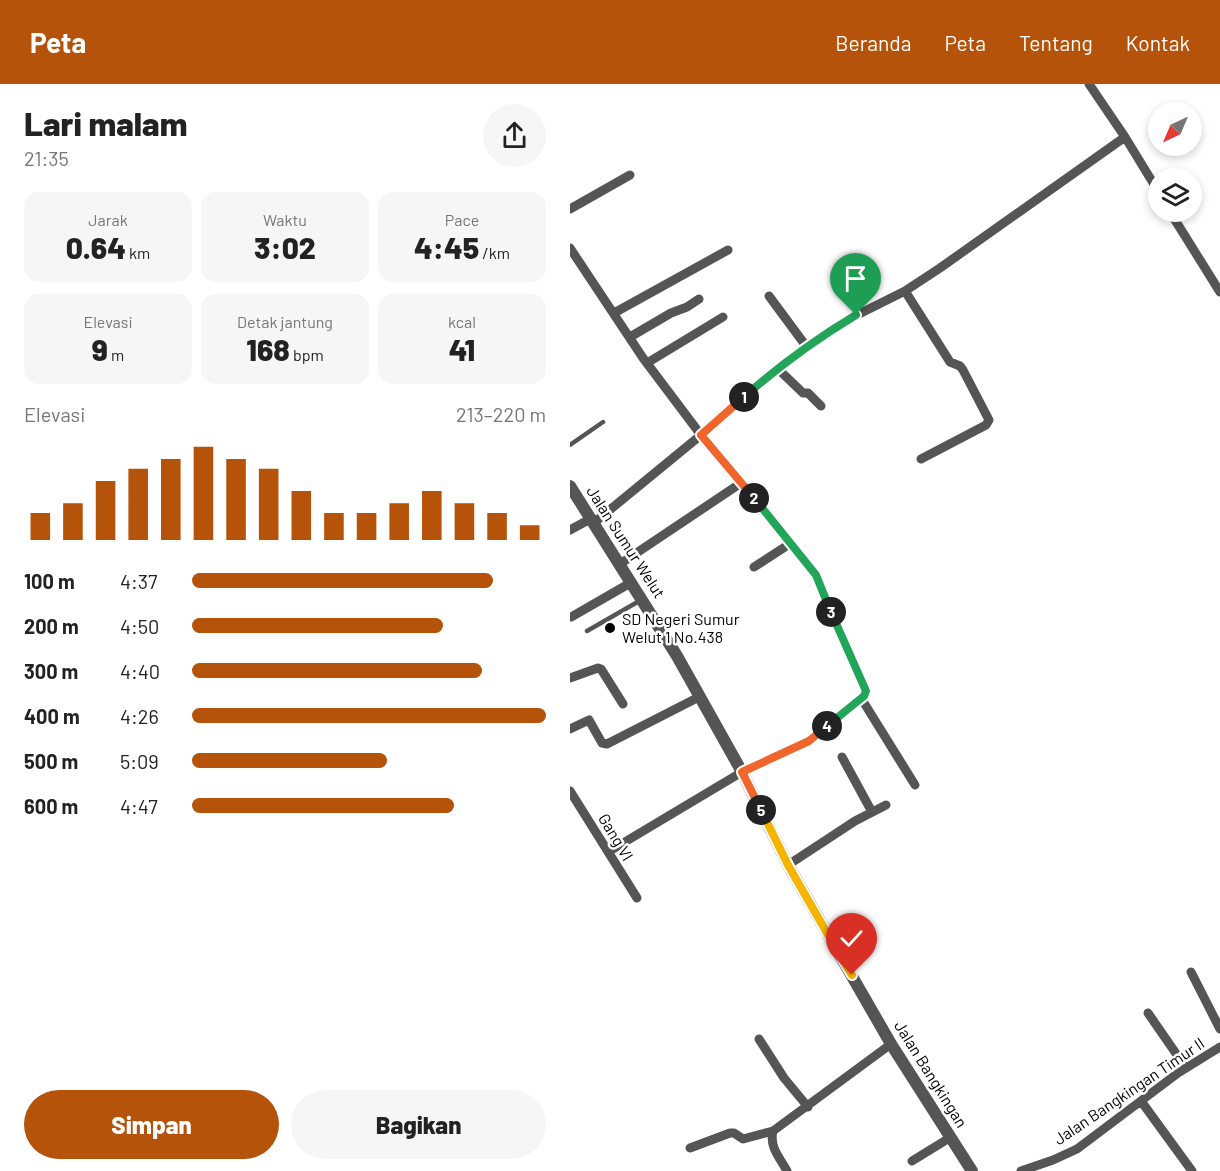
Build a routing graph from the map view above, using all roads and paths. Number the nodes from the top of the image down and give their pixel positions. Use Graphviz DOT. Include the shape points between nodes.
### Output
graph roads {
  1 [pos="1089,84"];
  2 [pos="1125,136"];
  3 [pos="1148,174"];
  4 [pos="630,175"];
  5 [pos="570,209"];
  6 [pos="1176,222"];
  7 [pos="570,248"];
  8 [pos="728,250"];
  9 [pos="574,261"];
  10 [pos="906,291"];
  11 [pos="1220,292"];
  12 [pos="769,296"];
  13 [pos="699,299"];
  14 [pos="614,313"];
  15 [pos="723,317"];
  16 [pos="630,337"];
  17 [pos="806,346"];
  18 [pos="647,363"];
  19 [pos="777,368"];
  20 [pos="821,406"];
  21 [pos="603,422"];
  22 [pos="701,435"];
  23 [pos="570,445"];
  24 [pos="921,459"];
  25 [pos="741,483"];
  26 [pos="571,491"];
  27 [pos="593,520"];
  28 [pos="570,530"];
  29 [pos="791,543"];
  30 [pos="620,564"];
  31 [pos="754,567"];
  32 [pos="632,582"];
  33 [pos="643,598"];
  34 [pos="571,617"];
  35 [pos="587,631"];
  36 [pos="570,678"];
  37 [pos="699,697"];
  38 [pos="861,698"];
  39 [pos="623,704"];
  40 [pos="570,729"];
  41 [pos="842,757"];
  42 [pos="742,772"];
  43 [pos="915,786"];
  44 [pos="570,791"];
  45 [pos="886,805"];
  46 [pos="872,812"];
  47 [pos="608,852"];
  48 [pos="788,865"];
  49 [pos="636,898"];
  50 [pos="1191,972"];
  51 [pos="1148,1013"];
  52 [pos="1220,1029"];
  53 [pos="759,1039"];
  54 [pos="891,1044"];
  55 [pos="1220,1047"];
  56 [pos="1186,1068"];
  57 [pos="1141,1101"];
  58 [pos="808,1107"];
  59 [pos="773,1131"];
  60 [pos="951,1137"];
  61 [pos="690,1148"];
  62 [pos="912,1161"];
  63 [pos="787,1171"];
  64 [pos="972,1171"];
  65 [pos="1021,1171"];
  66 [pos="1192,1171"];
  1 -- 2 [label="street"];
  2 -- 3 [label="street"];
  2 -- 10 [label="street"];
  4 -- 5 [label="street"];
  6 -- 11 [label="street"];
  7 -- 9 [label="street"];
  8 -- 14 [label="street"];
  9 -- 14 [label="street"];
  10 -- 17 [label="street" via="856,315"];
  10 -- 24 [label="street" via="950,362 963,370 989,420"];
  12 -- 17 [label="street"];
  13 -- 16 [label="street"];
  14 -- 16 [label="street"];
  15 -- 18 [label="street"];
  16 -- 18 [label="street"];
  17 -- 19 [label="street"];
  18 -- 22 [label="street"];
  19 -- 20 [label="street"];
  19 -- 22 [label="street"];
  21 -- 23 [label="lane"];
  22 -- 25 [label="street"];
  22 -- 27 [label="street"];
  25 -- 29 [label="street"];
  25 -- 30 [label="street"];
  26 -- 27 [label="street, Jalan Sumur Welut"];
  27 -- 28 [label="street"];
  27 -- 30 [label="street, Jalan Sumur Welut"];
  29 -- 31 [label="street"];
  29 -- 38 [label="street" via="816,575 866,691"];
  30 -- 32 [label="street, Jalan Sumur Welut"];
  32 -- 33 [label="street, Jalan Sumur Welut"];
  32 -- 34 [label="street"];
  33 -- 35 [label="lane"];
  33 -- 37 [label="street, Jalan Sumur Welut"];
  36 -- 39 [label="street" via="601,669"];
  37 -- 40 [label="street" via="607,744 602,743 589,720"];
  37 -- 42 [label="street, Jalan Sumur Welut"];
  38 -- 42 [label="street" via="809,741"];
  38 -- 43 [label="street"];
  41 -- 46 [label="street"];
  42 -- 47 [label="street"];
  42 -- 48 [label="street, Jalan Bangkingan"];
  44 -- 47 [label="street, Gang VI"];
  45 -- 46 [label="street"];
  46 -- 48 [label="street"];
  47 -- 49 [label="street, Gang VI"];
  48 -- 54 [label="street, Jalan Bangkingan"];
  50 -- 52 [label="street"];
  51 -- 56 [label="street"];
  53 -- 58 [label="street"];
  54 -- 58 [label="street"];
  54 -- 60 [label="street, Jalan Bangkingan"];
  55 -- 56 [label="street, Jalan Bangkingan Timur II"];
  56 -- 57 [label="street, Jalan Bangkingan Timur II"];
  57 -- 65 [label="street, Jalan Bangkingan Timur II" via="1077,1149"];
  57 -- 66 [label="street"];
  58 -- 59 [label="street"];
  59 -- 61 [label="street" via="743,1139 730,1133"];
  59 -- 63 [label="street" via="773,1148"];
  60 -- 62 [label="street"];
  60 -- 64 [label="street, Jalan Bangkingan"];
}
